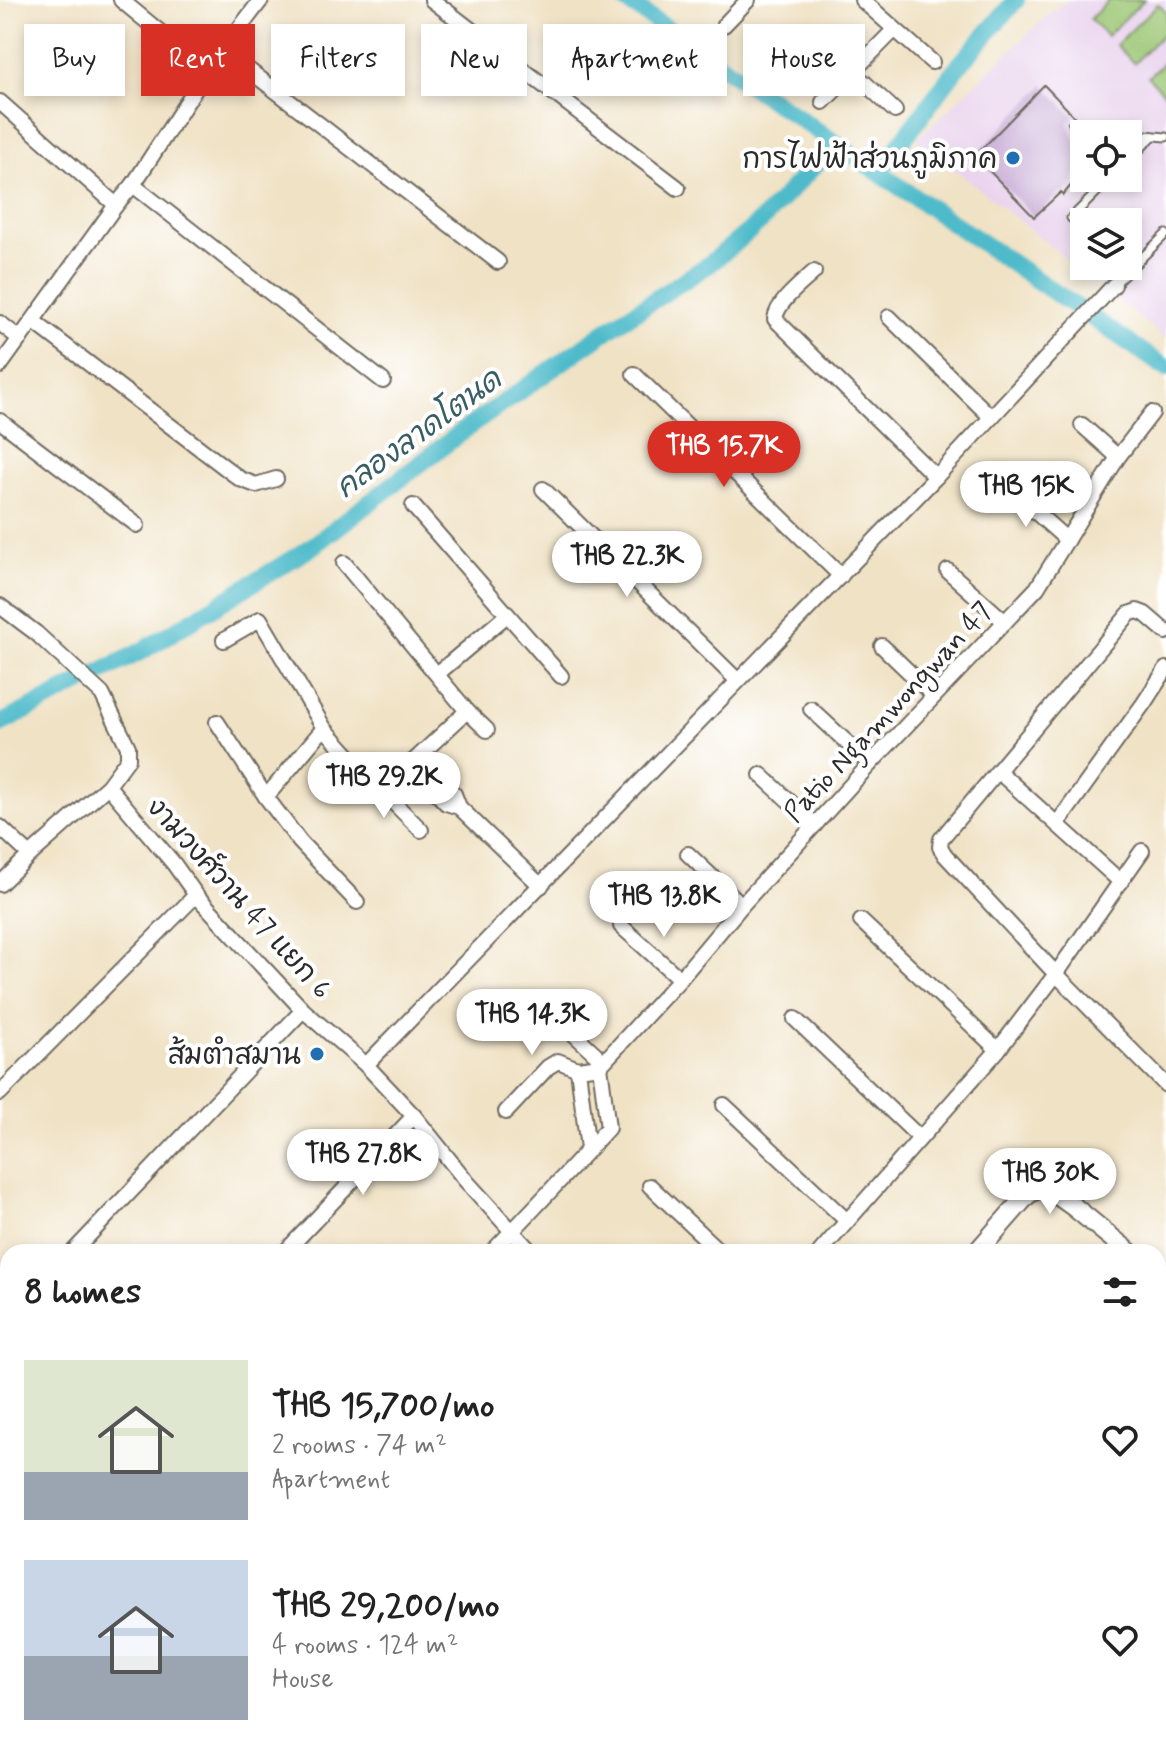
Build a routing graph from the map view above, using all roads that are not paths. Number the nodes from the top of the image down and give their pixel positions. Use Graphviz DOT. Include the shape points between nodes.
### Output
graph roads {
  1 [pos="121,0"];
  2 [pos="261,0"];
  3 [pos="432,0"];
  4 [pos="748,0"];
  5 [pos="862,0"];
  6 [pos="150,24"];
  7 [pos="244,24"];
  8 [pos="725,24"];
  9 [pos="894,30"];
  10 [pos="865,60"];
  11 [pos="932,62"];
  12 [pos="255,75"];
  13 [pos="865,83"];
  14 [pos="191,96"];
  15 [pos="829,96"];
  16 [pos="0,102"];
  17 [pos="823,102"];
  18 [pos="895,111"];
  19 [pos="1142,135"];
  20 [pos="1153,136"];
  21 [pos="1166,137"];
  22 [pos="1142,147"];
  23 [pos="133,185"];
  24 [pos="678,188"];
  25 [pos="1097,192"];
  26 [pos="116,205"];
  27 [pos="1081,208"];
  28 [pos="1166,234"];
  29 [pos="498,262"];
  30 [pos="814,272"];
  31 [pos="1114,285"];
  32 [pos="889,317"];
  33 [pos="33,321"];
  34 [pos="0,323"];
  35 [pos="20,339"];
  36 [pos="0,366"];
  37 [pos="634,374"];
  38 [pos="383,381"];
  39 [pos="1152,413"];
  40 [pos="991,417"];
  41 [pos="0,421"];
  42 [pos="1082,425"];
  43 [pos="1118,457"];
  44 [pos="936,477"];
  45 [pos="276,479"];
  46 [pos="543,489"];
  47 [pos="1011,490"];
  48 [pos="413,506"];
  49 [pos="137,525"];
  50 [pos="1067,540"];
  51 [pos="344,563"];
  52 [pos="948,571"];
  53 [pos="841,576"];
  54 [pos="0,606"];
  55 [pos="507,615"];
  56 [pos="1005,622"];
  57 [pos="1166,632"];
  58 [pos="224,640"];
  59 [pos="882,646"];
  60 [pos="1166,669"];
  61 [pos="437,674"];
  62 [pos="561,676"];
  63 [pos="738,681"];
  64 [pos="934,696"];
  65 [pos="811,709"];
  66 [pos="467,711"];
  67 [pos="217,722"];
  68 [pos="324,728"];
  69 [pos="487,730"];
  70 [pos="423,753"];
  71 [pos="870,764"];
  72 [pos="403,771"];
  73 [pos="999,772"];
  74 [pos="761,775"];
  75 [pos="374,783"];
  76 [pos="108,786"];
  77 [pos="266,797"];
  78 [pos="459,807"];
  79 [pos="1057,824"];
  80 [pos="815,825"];
  81 [pos="0,827"];
  82 [pos="421,830"];
  83 [pos="1142,851"];
  84 [pos="688,854"];
  85 [pos="30,855"];
  86 [pos="1,880"];
  87 [pos="1121,882"];
  88 [pos="541,886"];
  89 [pos="196,895"];
  90 [pos="357,902"];
  91 [pos="742,905"];
  92 [pos="861,921"];
  93 [pos="621,926"];
  94 [pos="1056,974"];
  95 [pos="680,979"];
  96 [pos="303,1010"];
  97 [pos="548,1010"];
  98 [pos="795,1019"];
  99 [pos="998,1050"];
  100 [pos="601,1064"];
  101 [pos="366,1065"];
  102 [pos="578,1069"];
  103 [pos="1166,1085"];
  104 [pos="0,1093"];
  105 [pos="724,1105"];
  106 [pos="506,1112"];
  107 [pos="414,1116"];
  108 [pos="920,1138"];
  109 [pos="588,1149"];
  110 [pos="650,1186"];
  111 [pos="847,1221"];
  112 [pos="512,1231"];
  113 [pos="81,1244"];
  114 [pos="293,1244"];
  115 [pos="500,1244"];
  116 [pos="524,1244"];
  117 [pos="712,1244"];
  118 [pos="827,1244"];
  119 [pos="984,1244"];
  120 [pos="1119,1244"];
  1 -- 6 [label="street"];
  2 -- 7 [label="street"];
  3 -- 24 [label="street"];
  4 -- 8 [label="street"];
  5 -- 9 [label="street"];
  9 -- 10 [label="street"];
  9 -- 11 [label="street"];
  12 -- 29 [label="street"];
  13 -- 18 [label="street"];
  14 -- 23 [label="street"];
  15 -- 17 [label="street"];
  16 -- 26 [label="street"];
  19 -- 20 [label="lane"];
  20 -- 21 [label="lane"];
  20 -- 22 [label="lane"];
  23 -- 26 [label="street"];
  23 -- 38 [label="street"];
  25 -- 27 [label="lane"];
  26 -- 33 [label="street"];
  28 -- 31 [label="lane"];
  30 -- 44 [label="street" via="780,305 775,319"];
  31 -- 40 [label="street"];
  32 -- 40 [label="street"];
  33 -- 35 [label="street"];
  33 -- 45 [label="street" via="240,479 256,485"];
  34 -- 35 [label="street"];
  35 -- 36 [label="street"];
  37 -- 53 [label="street"];
  39 -- 43 [label="street, Patio Ngamwongwan 47"];
  40 -- 44 [label="street"];
  41 -- 49 [label="street"];
  42 -- 43 [label="street"];
  43 -- 50 [label="street, Patio Ngamwongwan 47"];
  44 -- 53 [label="street"];
  46 -- 63 [label="street"];
  47 -- 50 [label="street"];
  48 -- 55 [label="street"];
  50 -- 56 [label="street, Patio Ngamwongwan 47" via="1037,588"];
  51 -- 61 [label="street"];
  52 -- 56 [label="street"];
  53 -- 63 [label="street"];
  54 -- 76 [label="street" via="102,694 128,747 128,759"];
  55 -- 61 [label="street"];
  55 -- 62 [label="street"];
  56 -- 64 [label="street, Patio Ngamwongwan 47"];
  57 -- 73 [label="street" via="1145,614 1129,614"];
  58 -- 68 [label="street" via="260,619"];
  59 -- 64 [label="street"];
  60 -- 79 [label="street"];
  61 -- 66 [label="street"];
  63 -- 88 [label="street"];
  64 -- 71 [label="street, Patio Ngamwongwan 47"];
  65 -- 71 [label="street"];
  66 -- 69 [label="street"];
  66 -- 70 [label="street"];
  67 -- 77 [label="street"];
  68 -- 75 [label="street"];
  68 -- 77 [label="street"];
  70 -- 72 [label="street"];
  70 -- 78 [label="street"];
  71 -- 80 [label="street, Patio Ngamwongwan 47"];
  72 -- 75 [label="street"];
  72 -- 78 [label="street" via="421,777 446,803"];
  73 -- 79 [label="street"];
  73 -- 94 [label="street" via="941,839 940,847"];
  74 -- 80 [label="street"];
  75 -- 82 [label="street"];
  76 -- 85 [label="street"];
  76 -- 89 [label="street, งามวงศ์วาน 47 แยก 6"];
  77 -- 90 [label="street"];
  78 -- 88 [label="street"];
  79 -- 87 [label="street"];
  80 -- 91 [label="street, Patio Ngamwongwan 47"];
  81 -- 85 [label="street"];
  83 -- 87 [label="street"];
  84 -- 91 [label="street"];
  85 -- 86 [label="street"];
  87 -- 94 [label="street"];
  88 -- 101 [label="street"];
  89 -- 96 [label="street, งามวงศ์วาน 47 แยก 6"];
  89 -- 104 [label="street"];
  91 -- 95 [label="street, Patio Ngamwongwan 47"];
  92 -- 99 [label="street"];
  93 -- 95 [label="street"];
  94 -- 99 [label="street"];
  94 -- 103 [label="street"];
  95 -- 100 [label="street, Patio Ngamwongwan 47"];
  96 -- 101 [label="street, งามวงศ์วาน 47 แยก 6"];
  96 -- 113 [label="street"];
  97 -- 100 [label="street"];
  98 -- 108 [label="street"];
  99 -- 108 [label="street"];
  100 -- 102 [label="street"];
  100 -- 109 [label="street" via="608,1128"];
  101 -- 107 [label="street, งามวงศ์วาน 47 แยก 6"];
  102 -- 106 [label="street" via="558,1061"];
  102 -- 109 [label="street"];
  105 -- 111 [label="street"];
  107 -- 112 [label="street, งามวงศ์วาน 47 แยก 6"];
  107 -- 114 [label="street"];
  108 -- 111 [label="street"];
  109 -- 112 [label="street"];
  110 -- 117 [label="street"];
  111 -- 118 [label="street"];
  112 -- 115 [label="street"];
  112 -- 116 [label="street, งามวงศ์วาน 47 แยก 6"];
  119 -- 120 [label="street" via="1027,1195 1046,1187"];
}
